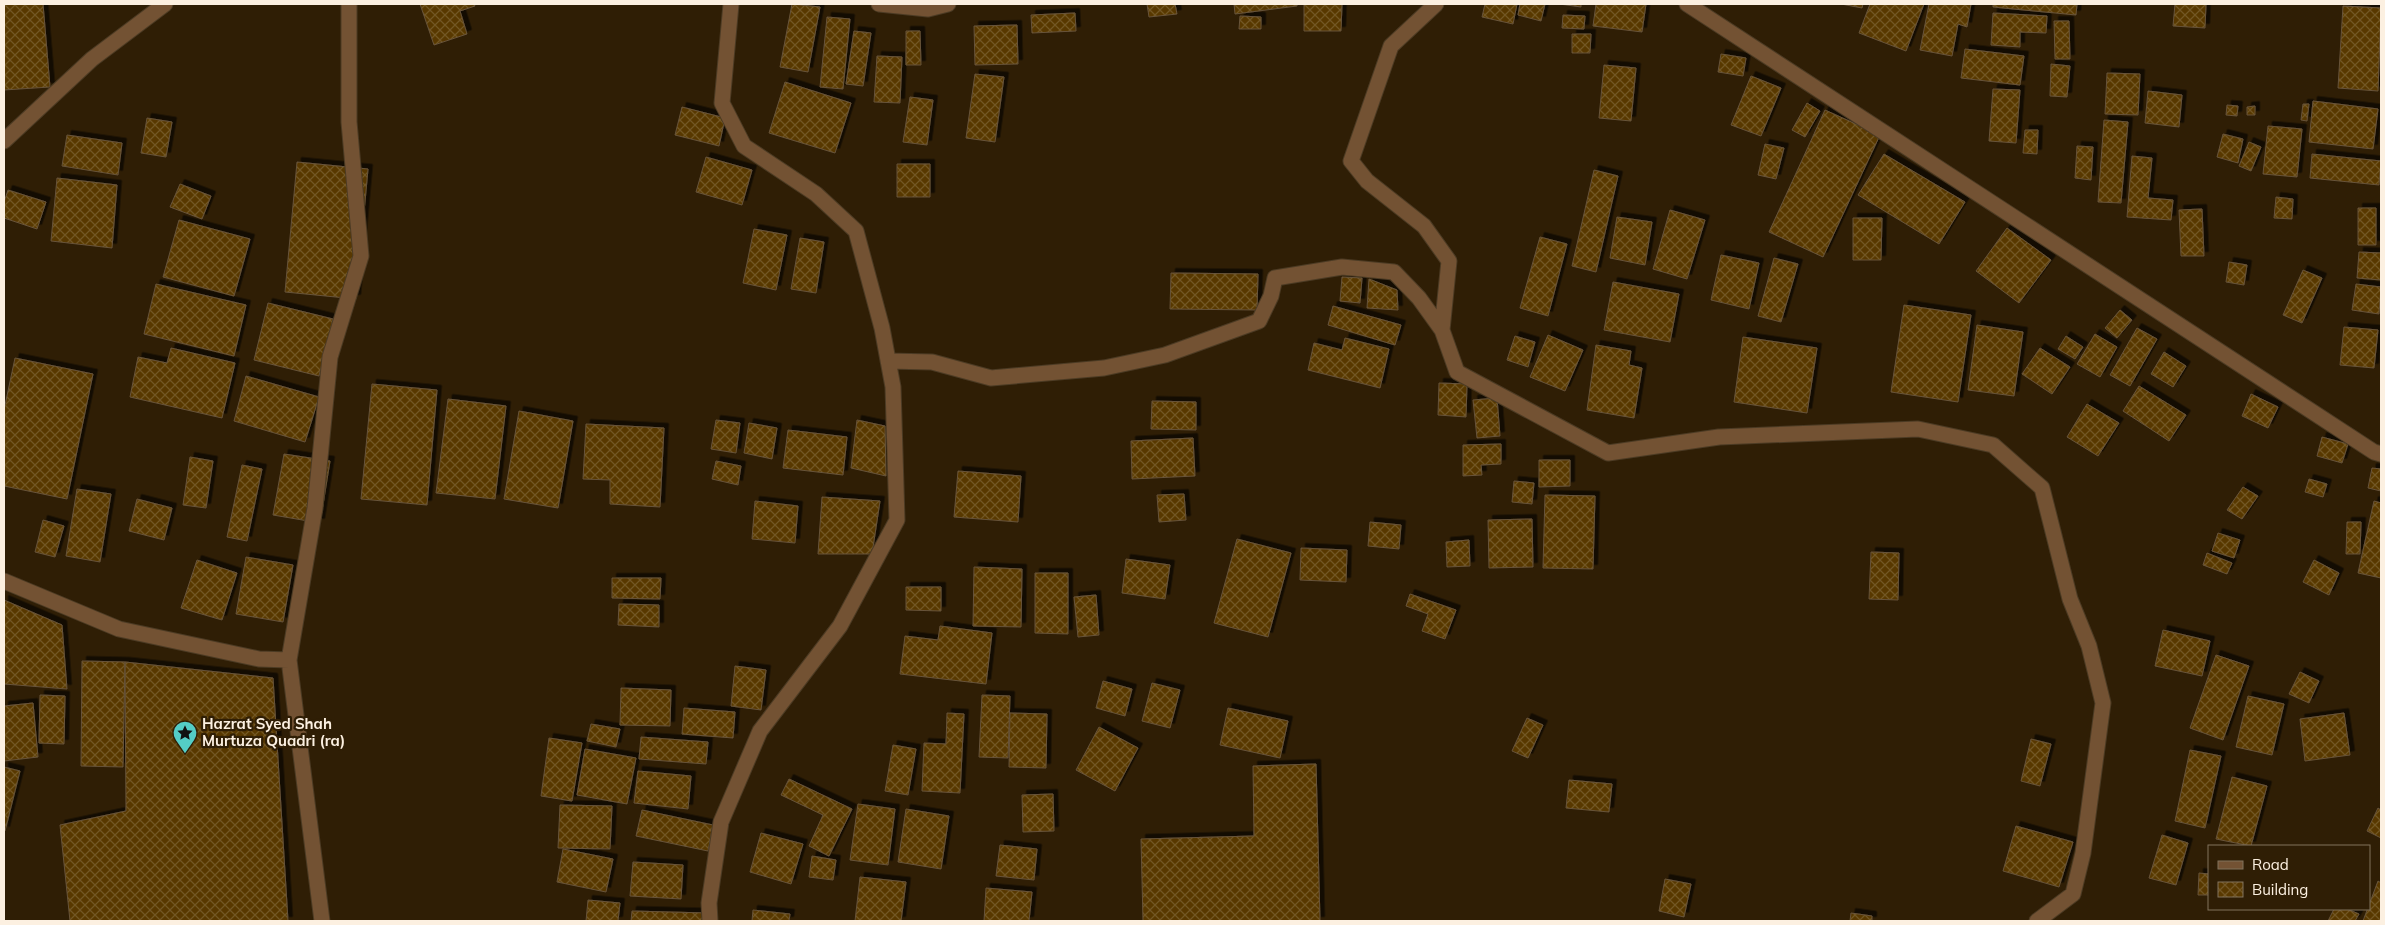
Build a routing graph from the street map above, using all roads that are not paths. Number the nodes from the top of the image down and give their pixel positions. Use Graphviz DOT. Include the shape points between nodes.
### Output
graph roads {
  1 [pos="165,4"];
  2 [pos="349,4"];
  3 [pos="731,4"];
  4 [pos="879,4"];
  5 [pos="948,4"];
  6 [pos="1436,4"];
  7 [pos="1687,4"];
  8 [pos="4,141"];
  9 [pos="1442,330"];
  10 [pos="888,361"];
  11 [pos="2381,454"];
  12 [pos="4,581"];
  13 [pos="289,660"];
  14 [pos="322,921"];
  15 [pos="710,921"];
  16 [pos="2037,921"];
  1 -- 8 [label="street" via="92,59"];
  2 -- 13 [label="street" via="349,122 361,256 330,357 315,508"];
  3 -- 10 [label="street" via="722,103 744,146 816,194 856,231"];
  4 -- 5 [label="street" via="928,9"];
  6 -- 9 [label="street" via="1392,46 1351,161 1366,182 1424,226 1449,261"];
  7 -- 11 [label="street"];
  9 -- 10 [label="street" via="1419,298 1394,272 1342,267 1275,278 1271,296 1259,321 1157,357 1104,368 991,378 932,362"];
  9 -- 16 [label="street" via="1456,372 1608,453 1718,437 1918,429 1994,445 2042,488 2070,599 2089,646 2103,703 2083,853 2073,894"];
  10 -- 15 [label="street" via="893,387 897,520 840,626 760,731 721,822"];
  12 -- 13 [label="street" via="119,629 259,659"];
  13 -- 14 [label="street"];
}
